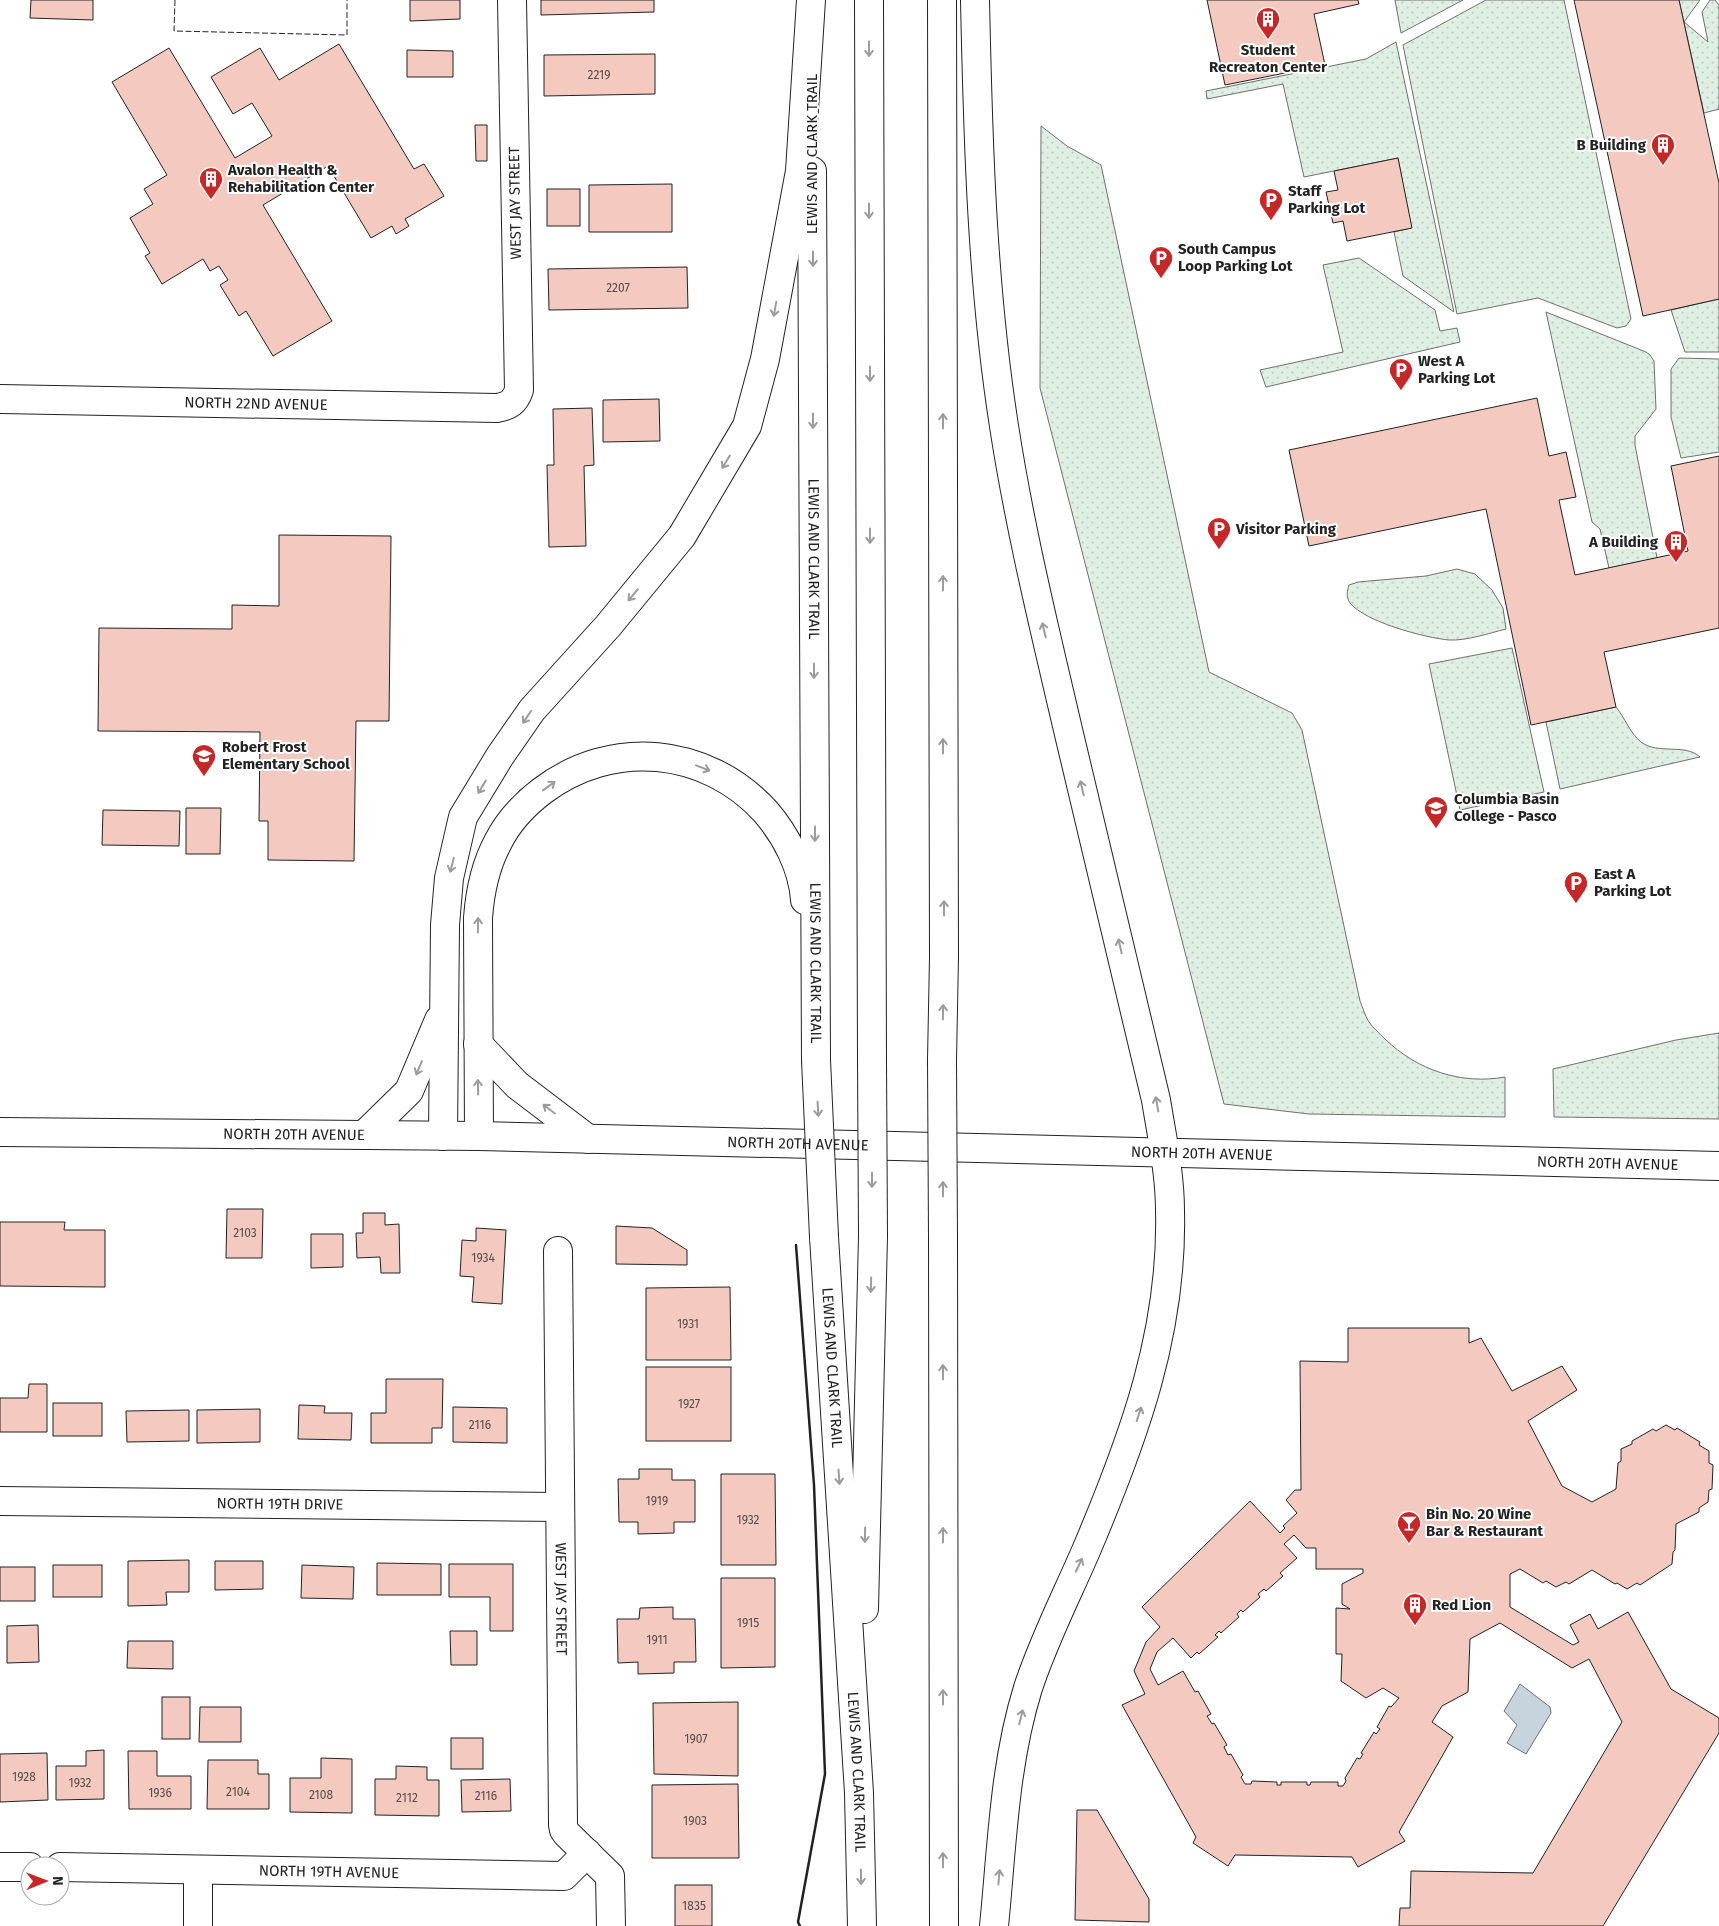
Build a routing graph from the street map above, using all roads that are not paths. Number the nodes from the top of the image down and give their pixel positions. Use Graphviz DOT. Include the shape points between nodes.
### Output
graph roads {
  1 [pos="512,0"];
  2 [pos="812,0"];
  3 [pos="869,0"];
  4 [pos="942,0"];
  5 [pos="975,0"];
  6 [pos="0,400"];
  7 [pos="512,404"];
  8 [pos="444,1007"];
  9 [pos="478,1044"];
  10 [pos="816,1060"];
  11 [pos="0,1132"];
  12 [pos="364,1135"];
  13 [pos="443,1136"];
  14 [pos="479,1136"];
  15 [pos="588,1138"];
  16 [pos="1165,1152"];
  17 [pos="1719,1166"];
  18 [pos="558,1251"];
  19 [pos="0,1500"];
  20 [pos="560,1507"];
  21 [pos="859,1793"];
  22 [pos="587,1853"];
  23 [pos="0,1866"];
  24 [pos="20,1867"];
  25 [pos="70,1867"];
  26 [pos="198,1870"];
  27 [pos="198,1926"];
  28 [pos="611,1926"];
  29 [pos="862,1926"];
  30 [pos="944,1926"];
  31 [pos="994,1926"];
  1 -- 7 [label="main road, WEST JAY STREET" via="520,390"];
  2 -- 8 [label="main road, one-way" via="800,171 765,359 747,426 682,536 608,626 532,710 464,817 449,878"];
  2 -- 10 [label="main road, LEWIS AND CLARK TRAIL, one-way"];
  3 -- 21 [label="main road, one-way, bridge" via="872,1236"];
  30 -- 4 [label="main road, one-way, bridge"];
  16 -- 5 [label="main road, one-way" via="1156,1100 1025,550 1004,425 983,230"];
  6 -- 7 [label="main road, NORTH 22ND AVENUE" via="497,408"];
  8 -- 12 [label="main road, one-way" via="409,1091"];
  8 -- 13 [label="main road"];
  9 -- 10 [label="main road, one-way" via="480,891 498,840 532,798 578,769 603,760 657,756 684,761 733,783 766,813 787,842 804,894"];
  14 -- 9 [label="main road, one-way"];
  15 -- 9 [label="main road, one-way" via="516,1085"];
  10 -- 21 [label="main road, LEWIS AND CLARK TRAIL, one-way, bridge"];
  11 -- 12 [label="main road, NORTH 20TH AVENUE"];
  12 -- 13 [label="main road, NORTH 20TH AVENUE"];
  13 -- 14 [label="main road, NORTH 20TH AVENUE"];
  14 -- 15 [label="main road, NORTH 20TH AVENUE"];
  15 -- 16 [label="main road, NORTH 20TH AVENUE"];
  16 -- 17 [label="main road, NORTH 20TH AVENUE"];
  31 -- 16 [label="main road, one-way" via="1007,1790 1028,1689 1129,1441 1160,1334 1170,1255"];
  18 -- 20 [label="main road, WEST JAY STREET"];
  19 -- 20 [label="main road, NORTH 19TH DRIVE"];
  20 -- 22 [label="main road, WEST JAY STREET" via="563,1825 567,1834"];
  21 -- 29 [label="main road, LEWIS AND CLARK TRAIL, one-way"];
  22 -- 26 [label="main road, NORTH 19TH AVENUE" via="564,1876"];
  22 -- 28 [label="main road, WEST JAY STREET" via="610,1876"];
  23 -- 24 [label="main road"];
  25 -- 26 [label="main road, NORTH 19TH AVENUE"];
  26 -- 27 [label="main road"];
}
